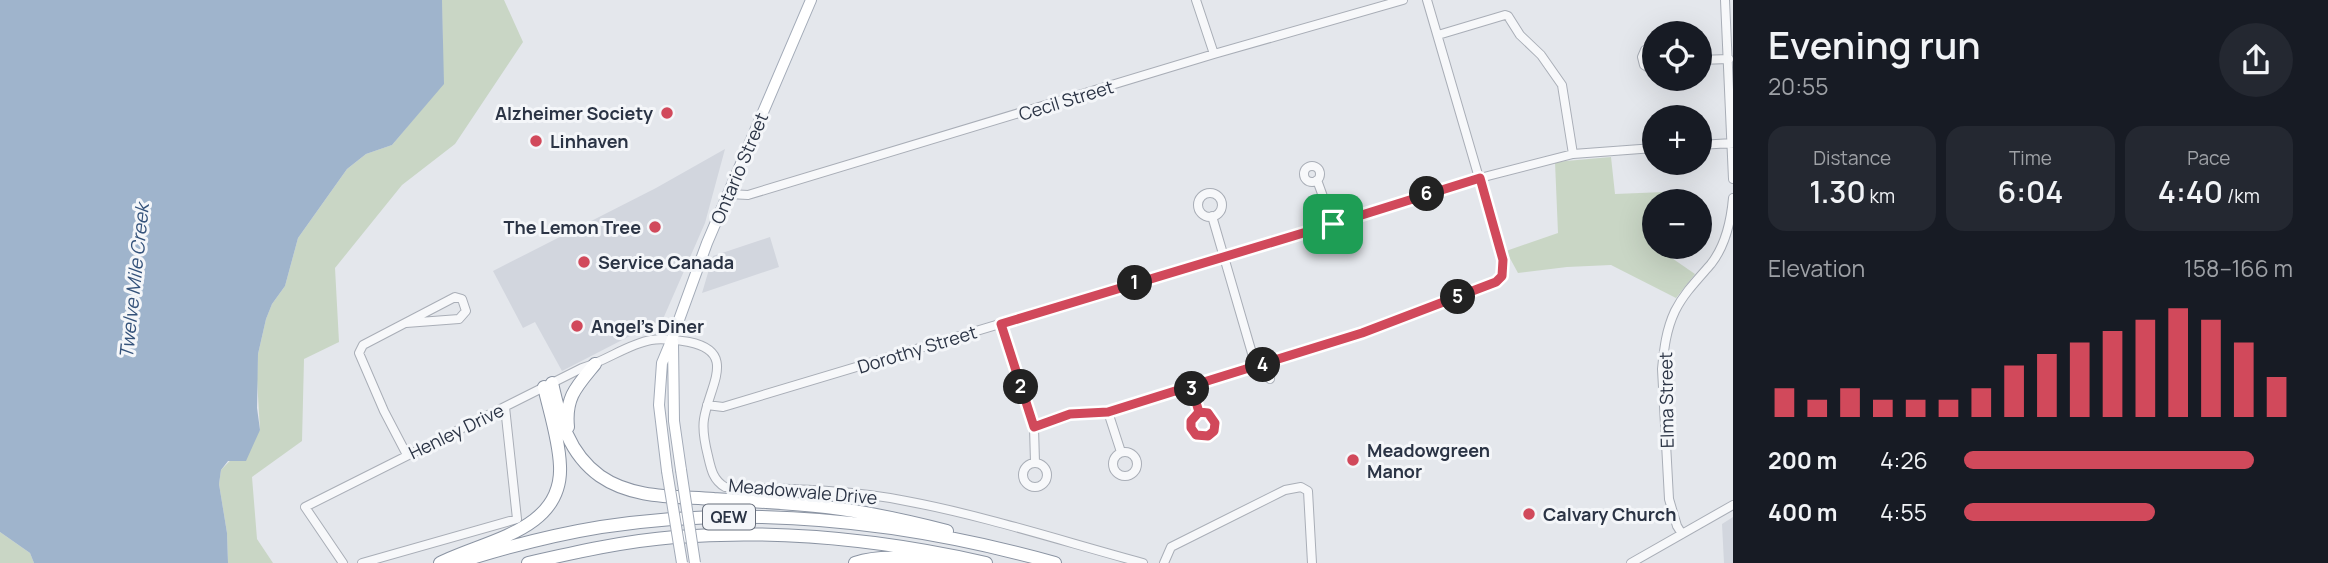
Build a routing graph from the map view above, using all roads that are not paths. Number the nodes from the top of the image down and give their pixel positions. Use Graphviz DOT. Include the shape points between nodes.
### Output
graph roads {
  1 [pos="811,0"];
  2 [pos="1196,0"];
  3 [pos="1403,0"];
  4 [pos="1427,0"];
  5 [pos="1725,0"];
  6 [pos="1438,35"];
  7 [pos="1214,54"];
  8 [pos="1729,59"];
  9 [pos="1712,60"];
  10 [pos="1732,143"];
  11 [pos="1712,144"];
  12 [pos="1642,149"];
  13 [pos="1573,154"];
  14 [pos="1480,178"];
  15 [pos="1733,179"];
  16 [pos="1317,180"];
  17 [pos="729,194"];
  18 [pos="1733,198"];
  19 [pos="1212,216"];
  20 [pos="1333,224"];
  21 [pos="1223,257"];
  22 [pos="406,323"];
  23 [pos="1001,324"];
  24 [pos="672,339"];
  25 [pos="595,364"];
  26 [pos="1256,367"];
  27 [pos="1270,379"];
  28 [pos="548,385"];
  29 [pos="1191,386"];
  30 [pos="707,405"];
  31 [pos="505,407"];
  32 [pos="1108,412"];
  33 [pos="1199,412"];
  34 [pos="1034,427"];
  35 [pos="1121,452"];
  36 [pos="577,453"];
  37 [pos="407,455"];
  38 [pos="1034,463"];
  39 [pos="1733,505"];
  40 [pos="1682,534"];
  41 [pos="1004,549"];
  42 [pos="343,563"];
  43 [pos="362,563"];
  44 [pos="440,563"];
  45 [pos="456,563"];
  46 [pos="528,563"];
  47 [pos="682,563"];
  48 [pos="695,563"];
  49 [pos="855,563"];
  50 [pos="950,563"];
  51 [pos="986,563"];
  52 [pos="1055,563"];
  53 [pos="1143,563"];
  54 [pos="1164,563"];
  55 [pos="1312,563"];
  56 [pos="1631,563"];
  1 -- 17 [label="main road, Ontario Street"];
  2 -- 7 [label="street"];
  3 -- 7 [label="street, Cecil Street"];
  4 -- 6 [label="street"];
  5 -- 8 [label="street"];
  6 -- 13 [label="street" via="1508,16 1562,85"];
  6 -- 14 [label="street"];
  7 -- 17 [label="street, Cecil Street" via="748,195"];
  8 -- 9 [label="street"];
  8 -- 10 [label="street"];
  10 -- 11 [label="street"];
  10 -- 15 [label="street"];
  12 -- 13 [label="street, Dorothy Street"];
  13 -- 14 [label="street, Dorothy Street"];
  14 -- 20 [label="street, Dorothy Street"];
  14 -- 26 [label="street" via="1503,260 1502,276 1496,282"];
  16 -- 20 [label="street"];
  17 -- 24 [label="main road, Ontario Street"];
  18 -- 40 [label="street, Elma Street" via="1720,248 1676,310 1664,345 1669,499"];
  19 -- 21 [label="street"];
  20 -- 21 [label="street, Dorothy Street"];
  21 -- 23 [label="street, Dorothy Street"];
  21 -- 26 [label="street"];
  22 -- 22 [label="street" via="460,319 466,311 462,299 455,297"];
  22 -- 37 [label="street" via="363,345 359,353"];
  23 -- 30 [label="street, Dorothy Street" via="723,407"];
  23 -- 34 [label="street"];
  24 -- 25 [label="street, Henley Drive" via="648,341"];
  24 -- 30 [label="street, Meadowvale Drive" via="707,347 716,358"];
  24 -- 47 [label="main road, Ontario Street, bridge" via="662,363 659,405"];
  24 -- 48 [label="main road, Ontario Street, bridge" via="674,421"];
  25 -- 28 [label="street, Henley Drive"];
  25 -- 36 [label="highway" via="569,402 568,429"];
  26 -- 27 [label="street"];
  26 -- 29 [label="street"];
  28 -- 31 [label="street, Henley Drive"];
  28 -- 36 [label="highway"];
  28 -- 44 [label="highway" via="560,467 550,506 524,528"];
  29 -- 32 [label="street"];
  29 -- 33 [label="street"];
  30 -- 53 [label="street, Meadowvale Drive" via="703,421 706,450 717,482 725,488 835,491 905,500"];
  31 -- 37 [label="street, Henley Drive"];
  31 -- 43 [label="street" via="517,519"];
  32 -- 34 [label="street" via="1070,414"];
  32 -- 35 [label="street"];
  34 -- 38 [label="street"];
  36 -- 41 [label="highway" via="598,474 637,492 828,507 922,525"];
  37 -- 42 [label="street, Henley Drive" via="305,507"];
  39 -- 40 [label="street"];
  40 -- 56 [label="street"];
  41 -- 45 [label="highway, QEW" via="829,520 728,517 601,527"];
  41 -- 52 [label="highway, QEW"];
  46 -- 51 [label="highway, QEW" via="672,537 775,535 886,543"];
  49 -- 50 [label="highway" via="895,557"];
  54 -- 55 [label="street" via="1171,547 1285,490 1301,487 1308,491"];
}
